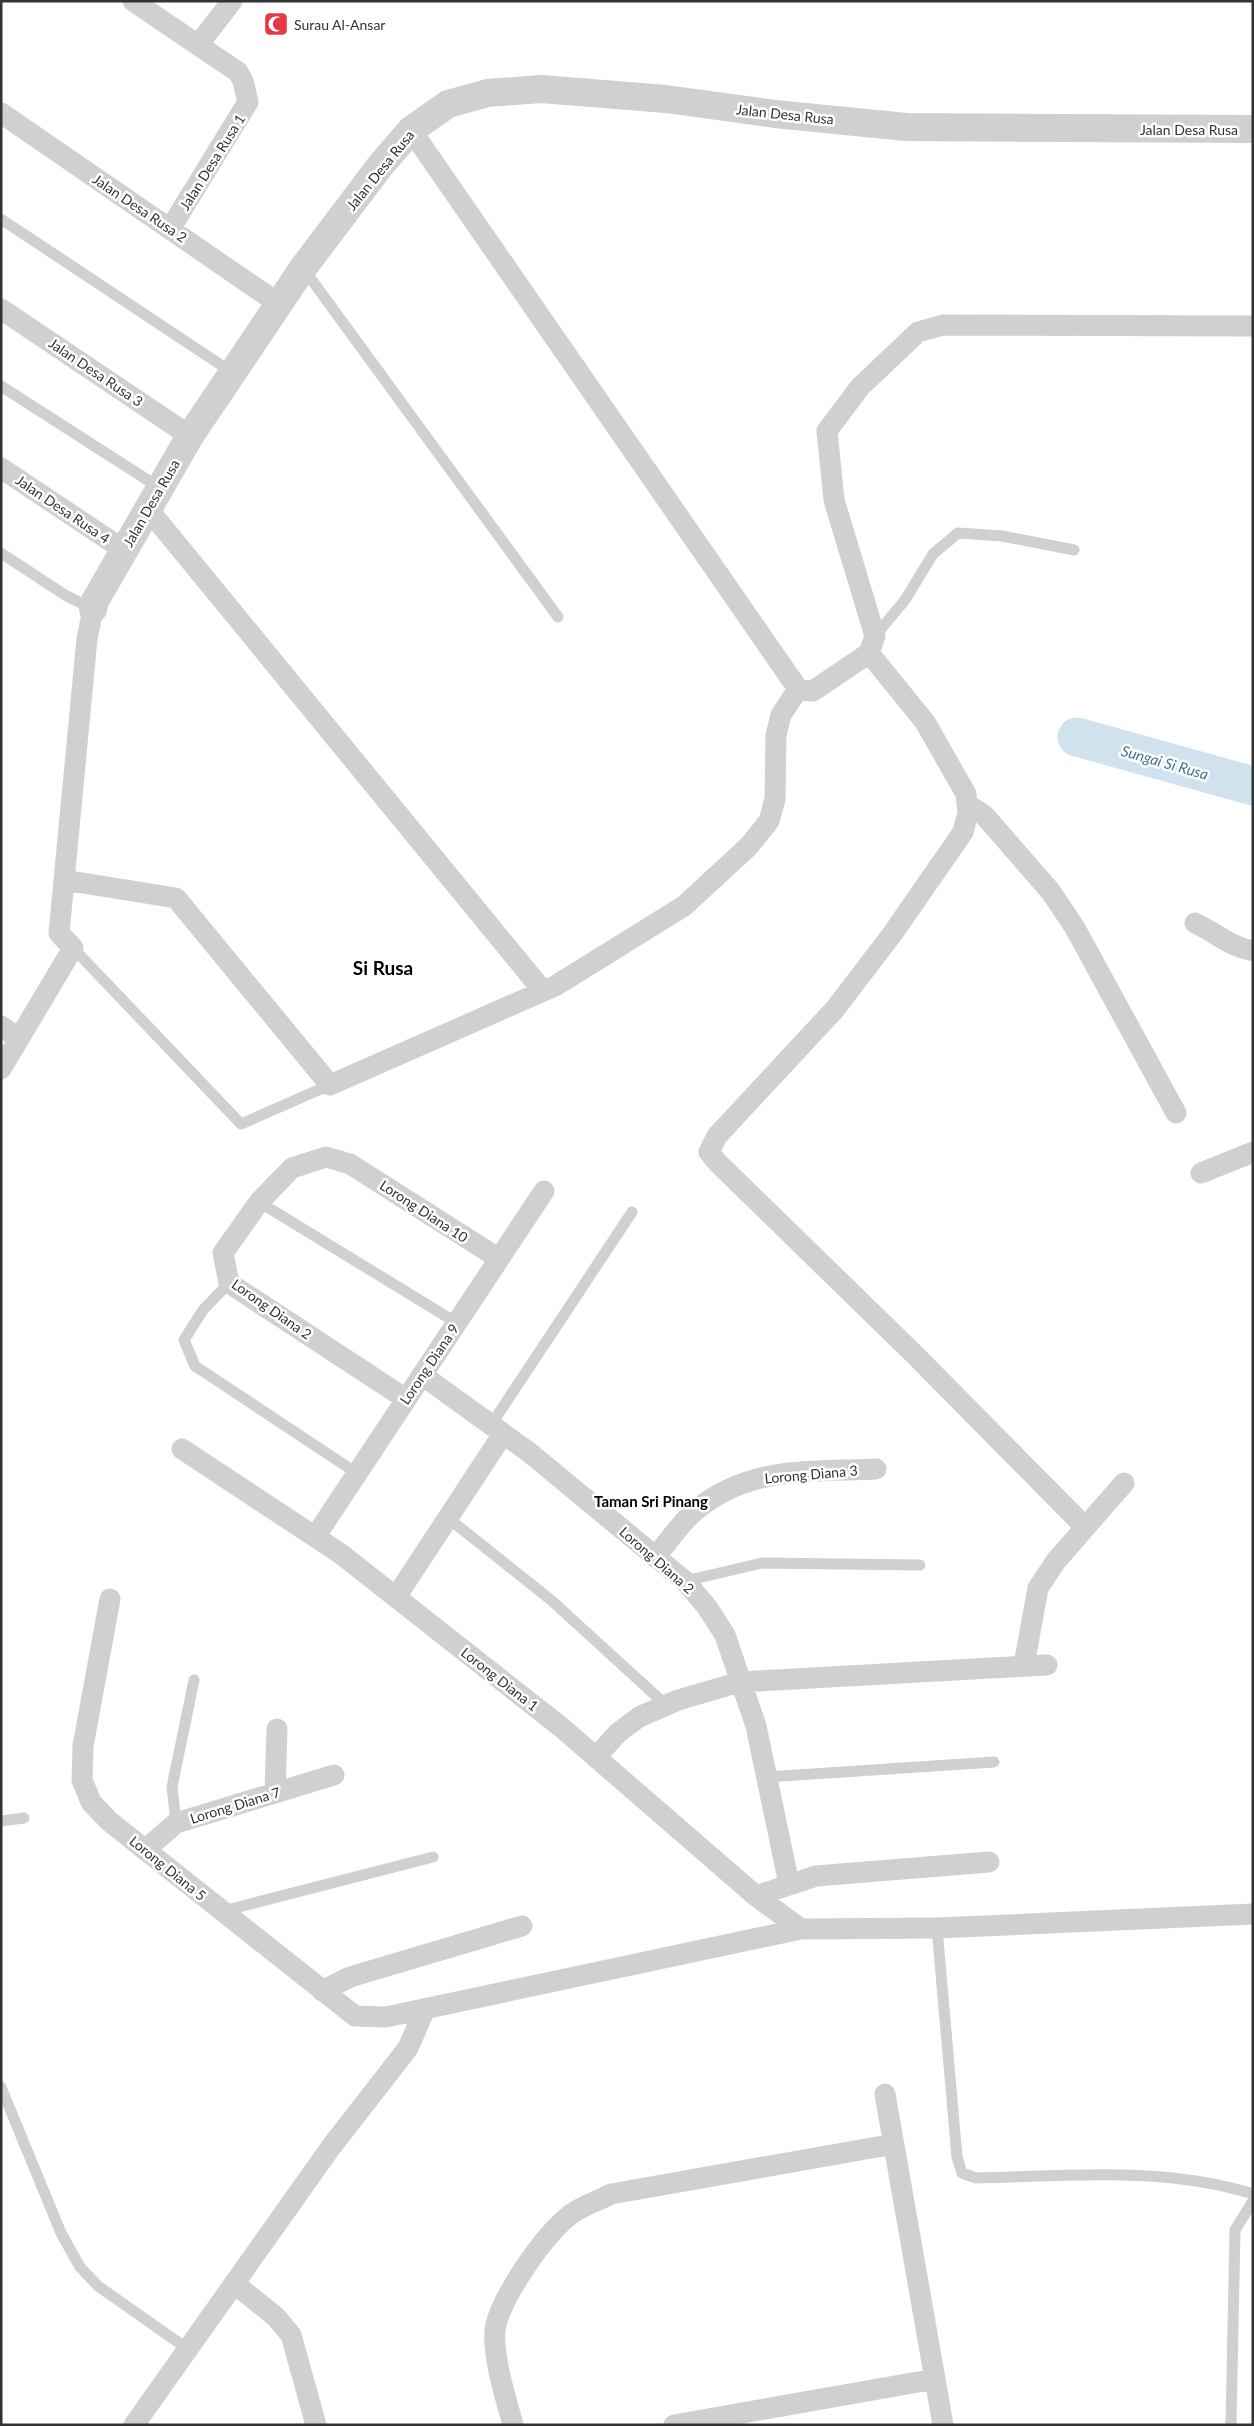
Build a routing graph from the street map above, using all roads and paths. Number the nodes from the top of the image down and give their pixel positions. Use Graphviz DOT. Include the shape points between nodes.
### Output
graph roads {
  1 [pos="133,1"];
  2 [pos="229,2"];
  3 [pos="198,45"];
  4 [pos="1,113"];
  5 [pos="1253,128"];
  6 [pos="411,130"];
  7 [pos="1,219"];
  8 [pos="170,229"];
  9 [pos="303,268"];
  10 [pos="279,304"];
  11 [pos="1,309"];
  12 [pos="1253,326"];
  13 [pos="233,373"];
  14 [pos="1,386"];
  15 [pos="190,436"];
  16 [pos="1,468"];
  17 [pos="154,499"];
  18 [pos="124,550"];
  19 [pos="1074,550"];
  20 [pos="1,553"];
  21 [pos="93,608"];
  22 [pos="558,617"];
  23 [pos="872,645"];
  24 [pos="798,689"];
  25 [pos="967,804"];
  26 [pos="64,880"];
  27 [pos="1195,923"];
  28 [pos="73,948"];
  29 [pos="1253,951"];
  30 [pos="543,991"];
  31 [pos="1,1026"];
  32 [pos="19,1039"];
  33 [pos="1,1069"];
  34 [pos="330,1085"];
  35 [pos="1176,1113"];
  36 [pos="1253,1152"];
  37 [pos="350,1164"];
  38 [pos="1201,1173"];
  39 [pos="544,1191"];
  40 [pos="259,1202"];
  41 [pos="632,1212"];
  42 [pos="498,1258"];
  43 [pos="229,1283"];
  44 [pos="457,1323"];
  45 [pos="422,1375"];
  46 [pos="406,1399"];
  47 [pos="497,1429"];
  48 [pos="182,1449"];
  49 [pos="876,1469"];
  50 [pos="358,1474"];
  51 [pos="1124,1483"];
  52 [pos="448,1518"];
  53 [pos="1084,1527"];
  54 [pos="315,1537"];
  55 [pos="655,1558"];
  56 [pos="920,1565"];
  57 [pos="685,1581"];
  58 [pos="396,1597"];
  59 [pos="110,1599"];
  60 [pos="1024,1665"];
  61 [pos="1047,1665"];
  62 [pos="194,1680"];
  63 [pos="740,1682"];
  64 [pos="666,1705"];
  65 [pos="277,1729"];
  66 [pos="596,1757"];
  67 [pos="994,1762"];
  68 [pos="334,1775"];
  69 [pos="767,1777"];
  70 [pos="275,1793"];
  71 [pos="24,1818"];
  72 [pos="1,1822"];
  73 [pos="176,1823"];
  74 [pos="145,1850"];
  75 [pos="433,1857"];
  76 [pos="989,1862"];
  77 [pos="790,1884"];
  78 [pos="756,1896"];
  79 [pos="223,1911"];
  80 [pos="1253,1914"];
  81 [pos="522,1926"];
  82 [pos="937,1928"];
  83 [pos="802,1930"];
  84 [pos="322,1990"];
  85 [pos="425,2009"];
  86 [pos="1,2087"];
  87 [pos="885,2094"];
  88 [pos="894,2144"];
  89 [pos="1253,2194"];
  90 [pos="1253,2201"];
  91 [pos="235,2284"];
  92 [pos="189,2350"];
  93 [pos="935,2379"];
  94 [pos="134,2425"];
  95 [pos="316,2425"];
  96 [pos="513,2425"];
  97 [pos="674,2425"];
  98 [pos="943,2425"];
  99 [pos="1231,2425"];
  1 -- 3 [label="street, Jalan Desa Rusa 1"];
  2 -- 3 [label="street"];
  3 -- 8 [label="street, Jalan Desa Rusa 1" via="238,72 248,102"];
  4 -- 8 [label="street, Jalan Desa Rusa 2"];
  5 -- 6 [label="street, Jalan Desa Rusa" via="906,127 666,99 541,89 488,92 448,104"];
  6 -- 9 [label="street, Jalan Desa Rusa"];
  6 -- 24 [label="street"];
  7 -- 13 [label="lane"];
  8 -- 10 [label="street, Jalan Desa Rusa 2"];
  9 -- 10 [label="street, Jalan Desa Rusa"];
  9 -- 22 [label="lane"];
  10 -- 13 [label="street, Jalan Desa Rusa"];
  11 -- 15 [label="street, Jalan Desa Rusa 3"];
  12 -- 23 [label="street" via="943,325 918,332 860,387 827,431 834,500"];
  13 -- 15 [label="street, Jalan Desa Rusa"];
  14 -- 17 [label="lane"];
  15 -- 17 [label="street, Jalan Desa Rusa"];
  16 -- 18 [label="street, Jalan Desa Rusa 4"];
  17 -- 18 [label="street, Jalan Desa Rusa"];
  17 -- 30 [label="street"];
  18 -- 21 [label="street, Jalan Desa Rusa"];
  19 -- 23 [label="lane" via="1002,536 958,534 934,554"];
  20 -- 21 [label="lane" via="65,595"];
  21 -- 26 [label="street, Jalan Desa Rusa" via="86,639"];
  23 -- 24 [label="street" via="813,691"];
  23 -- 25 [label="street" via="925,722 966,794"];
  24 -- 30 [label="street" via="781,715 776,735 775,799 768,821 749,846 684,906"];
  25 -- 35 [label="street" via="990,822 1051,892 1076,928"];
  25 -- 53 [label="street" via="963,832 894,933 835,1009 717,1136 709,1152"];
  26 -- 28 [label="street, Jalan Desa Rusa" via="59,933"];
  26 -- 34 [label="street" via="176,898"];
  27 -- 29 [label="street" via="1238,948"];
  28 -- 32 [label="street"];
  28 -- 34 [label="lane" via="241,1124"];
  30 -- 34 [label="street"];
  31 -- 32 [label="street"];
  32 -- 33 [label="street"];
  36 -- 38 [label="street"];
  37 -- 40 [label="street, Lorong Diana 2" via="326,1157 292,1168"];
  37 -- 42 [label="street, Lorong Diana 10"];
  39 -- 42 [label="street, Lorong Diana 9"];
  40 -- 43 [label="street, Lorong Diana 2" via="223,1253"];
  40 -- 44 [label="lane"];
  41 -- 47 [label="lane"];
  42 -- 44 [label="street, Lorong Diana 9"];
  43 -- 46 [label="street, Lorong Diana 2"];
  43 -- 50 [label="lane" via="203,1310 184,1340 195,1366"];
  44 -- 45 [label="street, Lorong Diana 9"];
  45 -- 46 [label="street, Lorong Diana 9"];
  45 -- 47 [label="street, Lorong Diana 2"];
  46 -- 50 [label="street, Lorong Diana 9"];
  47 -- 52 [label="street"];
  47 -- 55 [label="street, Lorong Diana 2"];
  48 -- 54 [label="street, Lorong Diana 1"];
  49 -- 55 [label="street, Lorong Diana 3" via="770,1475 731,1487 694,1512"];
  50 -- 54 [label="street, Lorong Diana 9"];
  51 -- 53 [label="street"];
  52 -- 58 [label="street"];
  52 -- 64 [label="lane" via="551,1600"];
  53 -- 60 [label="street" via="1038,1588"];
  54 -- 58 [label="street, Lorong Diana 1"];
  55 -- 57 [label="street, Lorong Diana 2"];
  56 -- 57 [label="lane" via="762,1562"];
  57 -- 63 [label="street, Lorong Diana 2" via="725,1635"];
  58 -- 66 [label="street, Lorong Diana 1"];
  59 -- 74 [label="street, Lorong Diana 5" via="84,1746 82,1780 91,1802"];
  60 -- 61 [label="street"];
  60 -- 63 [label="street"];
  62 -- 73 [label="lane" via="172,1787"];
  63 -- 64 [label="street"];
  63 -- 69 [label="street, Lorong Diana 2" via="756,1726"];
  64 -- 66 [label="street" via="639,1716"];
  65 -- 70 [label="street"];
  66 -- 78 [label="street, Lorong Diana 1"];
  67 -- 69 [label="lane"];
  68 -- 70 [label="street, Lorong Diana 7"];
  69 -- 77 [label="street, Lorong Diana 2"];
  70 -- 73 [label="street, Lorong Diana 7"];
  71 -- 72 [label="lane"];
  73 -- 74 [label="street, Lorong Diana 7"];
  74 -- 79 [label="street, Lorong Diana 5"];
  75 -- 79 [label="lane"];
  76 -- 77 [label="street" via="816,1876"];
  77 -- 78 [label="street"];
  78 -- 83 [label="street, Lorong Diana 1"];
  79 -- 84 [label="street, Lorong Diana 5"];
  80 -- 82 [label="street, Lorong Diana 5"];
  81 -- 84 [label="street" via="350,1977"];
  82 -- 83 [label="street, Lorong Diana 5"];
  82 -- 89 [label="lane" via="957,2157 962,2173 976,2178 1170,2177 1223,2185"];
  83 -- 85 [label="street, Lorong Diana 5"];
  84 -- 85 [label="street, Lorong Diana 5" via="355,2016 386,2017"];
  85 -- 91 [label="street" via="408,2048 330,2147"];
  86 -- 92 [label="lane" via="61,2233 80,2268 98,2286"];
  87 -- 88 [label="street"];
  88 -- 93 [label="street"];
  88 -- 96 [label="street" via="611,2194 571,2214 549,2234 519,2277 496,2325 497,2363"];
  90 -- 99 [label="lane" via="1235,2230"];
  91 -- 92 [label="street"];
  91 -- 95 [label="street" via="276,2317 291,2335"];
  92 -- 94 [label="street"];
  93 -- 97 [label="street"];
  93 -- 98 [label="street"];
}
